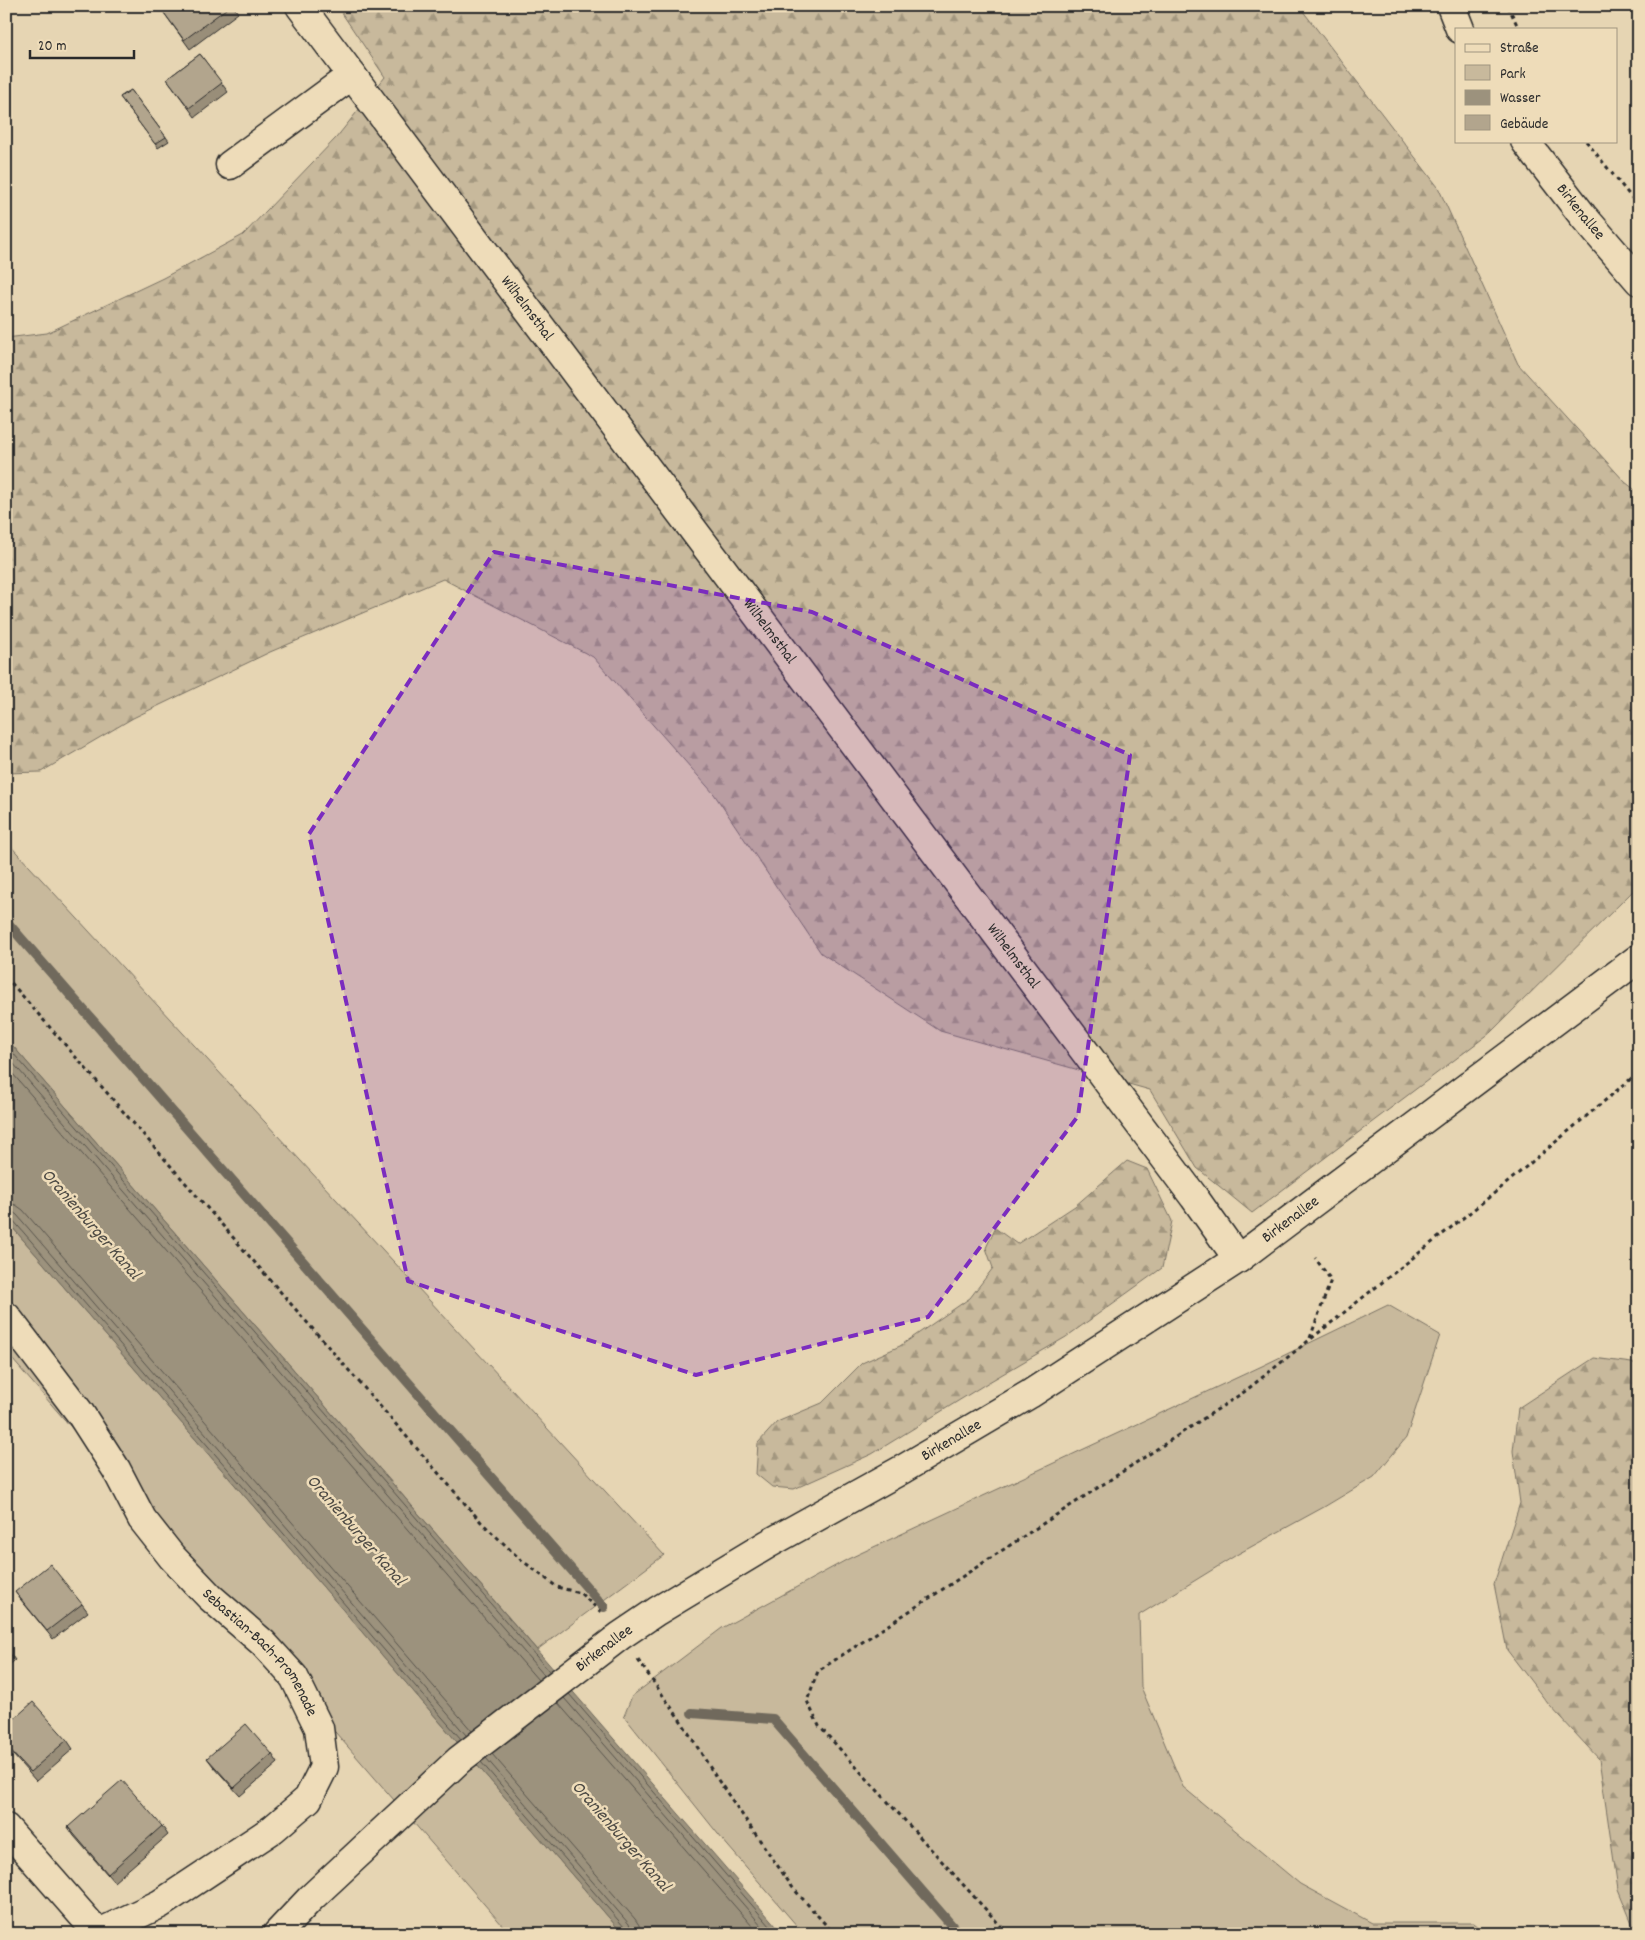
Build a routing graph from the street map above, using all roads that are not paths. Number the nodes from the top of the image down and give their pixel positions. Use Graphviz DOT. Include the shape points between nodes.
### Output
graph roads {
  1 [pos="300,6"];
  2 [pos="1451,6"];
  3 [pos="1460,28"];
  4 [pos="352,75"];
  5 [pos="1526,142"];
  6 [pos="230,165"];
  7 [pos="1639,281"];
  8 [pos="1639,958"];
  9 [pos="1238,1259"];
  10 [pos="6,1316"];
  11 [pos="6,1828"];
  12 [pos="98,1933"];
  13 [pos="277,1934"];
  1 -- 4 [label="street, Wilhelmsthal"];
  2 -- 3 [label="street"];
  4 -- 6 [label="street"];
  4 -- 9 [label="street, Wilhelmsthal"];
  5 -- 7 [label="street, Birkenallee"];
  8 -- 9 [label="street, Birkenallee"];
  9 -- 13 [label="street, Birkenallee" via="1030,1394 768,1544 620,1636 459,1760 311,1898"];
  10 -- 12 [label="street, Sebastian-Bach-Promenade" via="80,1413 116,1469 142,1519 210,1597 263,1643 294,1677 319,1728 324,1766 308,1799 273,1829 160,1904"];
  11 -- 12 [label="street"];
}
